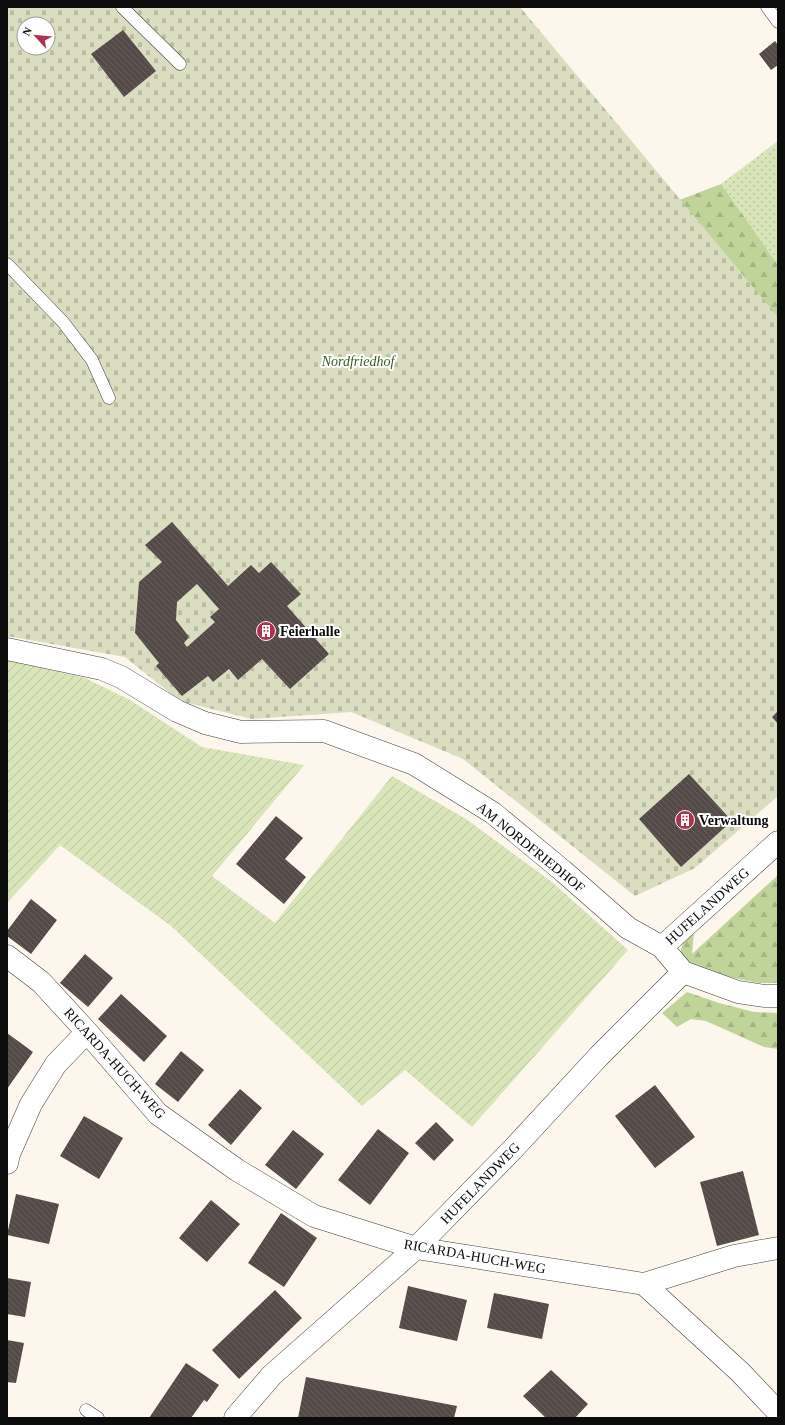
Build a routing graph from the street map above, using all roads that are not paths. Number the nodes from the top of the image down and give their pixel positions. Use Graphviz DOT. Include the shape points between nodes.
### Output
graph roads {
  1 [pos="122,7"];
  2 [pos="767,7"];
  3 [pos="778,22"];
  4 [pos="180,64"];
  5 [pos="7,264"];
  6 [pos="109,398"];
  7 [pos="7,649"];
  8 [pos="778,842"];
  9 [pos="662,947"];
  10 [pos="7,956"];
  11 [pos="683,972"];
  12 [pos="778,996"];
  13 [pos="87,1032"];
  14 [pos="7,1163"];
  15 [pos="416,1248"];
  16 [pos="778,1248"];
  17 [pos="644,1284"];
  18 [pos="86,1410"];
  19 [pos="778,1412"];
  20 [pos="239,1417"];
  21 [pos="98,1418"];
  1 -- 4 [label="lane"];
  2 -- 3 [label="lane"];
  5 -- 6 [label="lane" via="63,322 92,360"];
  7 -- 9 [label="street, AM NORDFRIEDHOF" via="102,669 122,677 177,711 205,723 241,732 324,731 414,764 493,813 628,928"];
  8 -- 9 [label="street, HUFELANDWEG"];
  9 -- 11 [label="street, HUFELANDWEG"];
  10 -- 13 [label="street, RICARDA-HUCH-WEG" via="41,982"];
  11 -- 12 [label="street, HUFELANDWEG" via="738,992"];
  11 -- 15 [label="street, HUFELANDWEG"];
  13 -- 14 [label="street" via="56,1064 31,1104"];
  13 -- 15 [label="street, RICARDA-HUCH-WEG" via="158,1114 237,1170 314,1216"];
  15 -- 17 [label="street, RICARDA-HUCH-WEG"];
  15 -- 20 [label="street, HUFELANDWEG" via="272,1375"];
  16 -- 17 [label="street" via="734,1256"];
  17 -- 19 [label="street" via="740,1372"];
  18 -- 21 [label="lane"];
}
